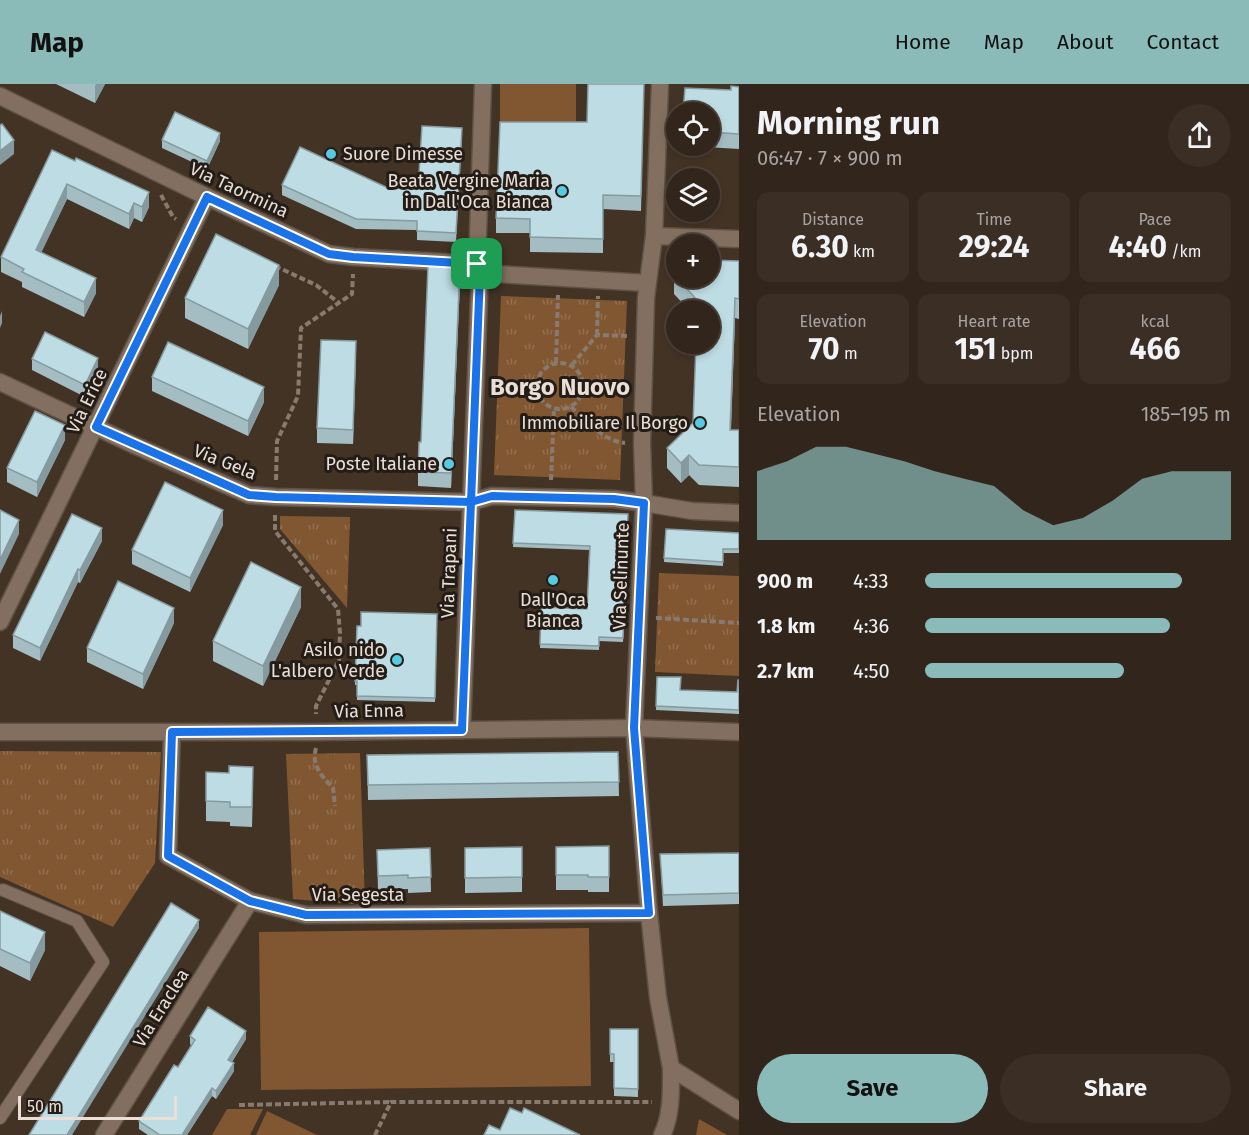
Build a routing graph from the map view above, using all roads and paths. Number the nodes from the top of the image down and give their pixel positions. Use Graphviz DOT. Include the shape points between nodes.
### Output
graph roads {
  1 [pos="483,84"];
  2 [pos="660,84"];
  3 [pos="0,96"];
  4 [pos="158,190"];
  5 [pos="207,197"];
  6 [pos="193,226"];
  7 [pos="654,236"];
  8 [pos="739,239"];
  9 [pos="270,263"];
  10 [pos="479,269"];
  11 [pos="647,283"];
  12 [pos="558,293"];
  13 [pos="598,295"];
  14 [pos="339,303"];
  15 [pos="597,335"];
  16 [pos="629,336"];
  17 [pos="556,363"];
  18 [pos="572,365"];
  19 [pos="0,382"];
  20 [pos="495,384"];
  21 [pos="537,385"];
  22 [pos="571,407"];
  23 [pos="554,409"];
  24 [pos="96,427"];
  25 [pos="626,443"];
  26 [pos="551,482"];
  27 [pos="471,502"];
  28 [pos="644,503"];
  29 [pos="739,513"];
  30 [pos="652,617"];
  31 [pos="0,622"];
  32 [pos="739,623"];
  33 [pos="634,728"];
  34 [pos="462,730"];
  35 [pos="0,732"];
  36 [pos="172,732"];
  37 [pos="739,732"];
  38 [pos="316,747"];
  39 [pos="335,806"];
  40 [pos="3,890"];
  41 [pos="250,901"];
  42 [pos="649,913"];
  43 [pos="671,1068"];
  44 [pos="391,1102"];
  45 [pos="239,1105"];
  46 [pos="651,1107"];
  47 [pos="739,1111"];
  48 [pos="0,1118"];
  49 [pos="104,1135"];
  50 [pos="375,1135"];
  51 [pos="662,1135"];
  1 -- 10 [label="street, Via Trapani"];
  2 -- 7 [label="street, Via Selinunte"];
  3 -- 5 [label="street, Via Taormina"];
  4 -- 6 [label="path" via="173,217"];
  5 -- 6 [label="street, Via Erice"];
  5 -- 10 [label="street, Via Taormina" via="329,254"];
  6 -- 24 [label="street, Via Erice"];
  7 -- 8 [label="street"];
  7 -- 11 [label="street, Via Selinunte"];
  9 -- 14 [label="path" via="316,285"];
  10 -- 11 [label="street"];
  10 -- 27 [label="street, Via Trapani"];
  11 -- 28 [label="street, Via Selinunte"];
  12 -- 17 [label="path"];
  13 -- 15 [label="path"];
  15 -- 16 [label="path"];
  15 -- 18 [label="path"];
  17 -- 18 [label="path"];
  17 -- 21 [label="path" via="543,370"];
  18 -- 22 [label="path" via="584,381 579,401"];
  19 -- 24 [label="street, Via Gela"];
  20 -- 21 [label="path"];
  21 -- 23 [label="path" via="541,400"];
  22 -- 23 [label="path"];
  22 -- 25 [label="path" via="606,437"];
  23 -- 26 [label="path"];
  24 -- 27 [label="street, Via Gela" via="249,495"];
  24 -- 31 [label="street, Via Erice"];
  27 -- 28 [label="street, Via Gela" via="492,496"];
  27 -- 34 [label="street, Via Trapani"];
  28 -- 29 [label="street, Via Gela"];
  28 -- 33 [label="street, Via Selinunte"];
  30 -- 32 [label="path"];
  33 -- 34 [label="street, Via Enna"];
  33 -- 37 [label="street, Via Enna"];
  33 -- 42 [label="street, Via Selinunte"];
  34 -- 36 [label="street, Via Enna"];
  35 -- 36 [label="street, Via Enna"];
  36 -- 41 [label="street, Via Segesta" via="168,856"];
  38 -- 39 [label="path" via="317,768 333,788"];
  40 -- 48 [label="lane" via="77,921 102,962"];
  41 -- 42 [label="street, Via Segesta" via="306,915"];
  41 -- 49 [label="street, Via Eraclea"];
  42 -- 43 [label="street, Via Selinunte" via="658,998"];
  43 -- 47 [label="street"];
  43 -- 51 [label="street, Via Selinunte" via="668,1116"];
  44 -- 45 [label="path"];
  44 -- 46 [label="path" via="652,1101"];
  44 -- 50 [label="path"];
}
